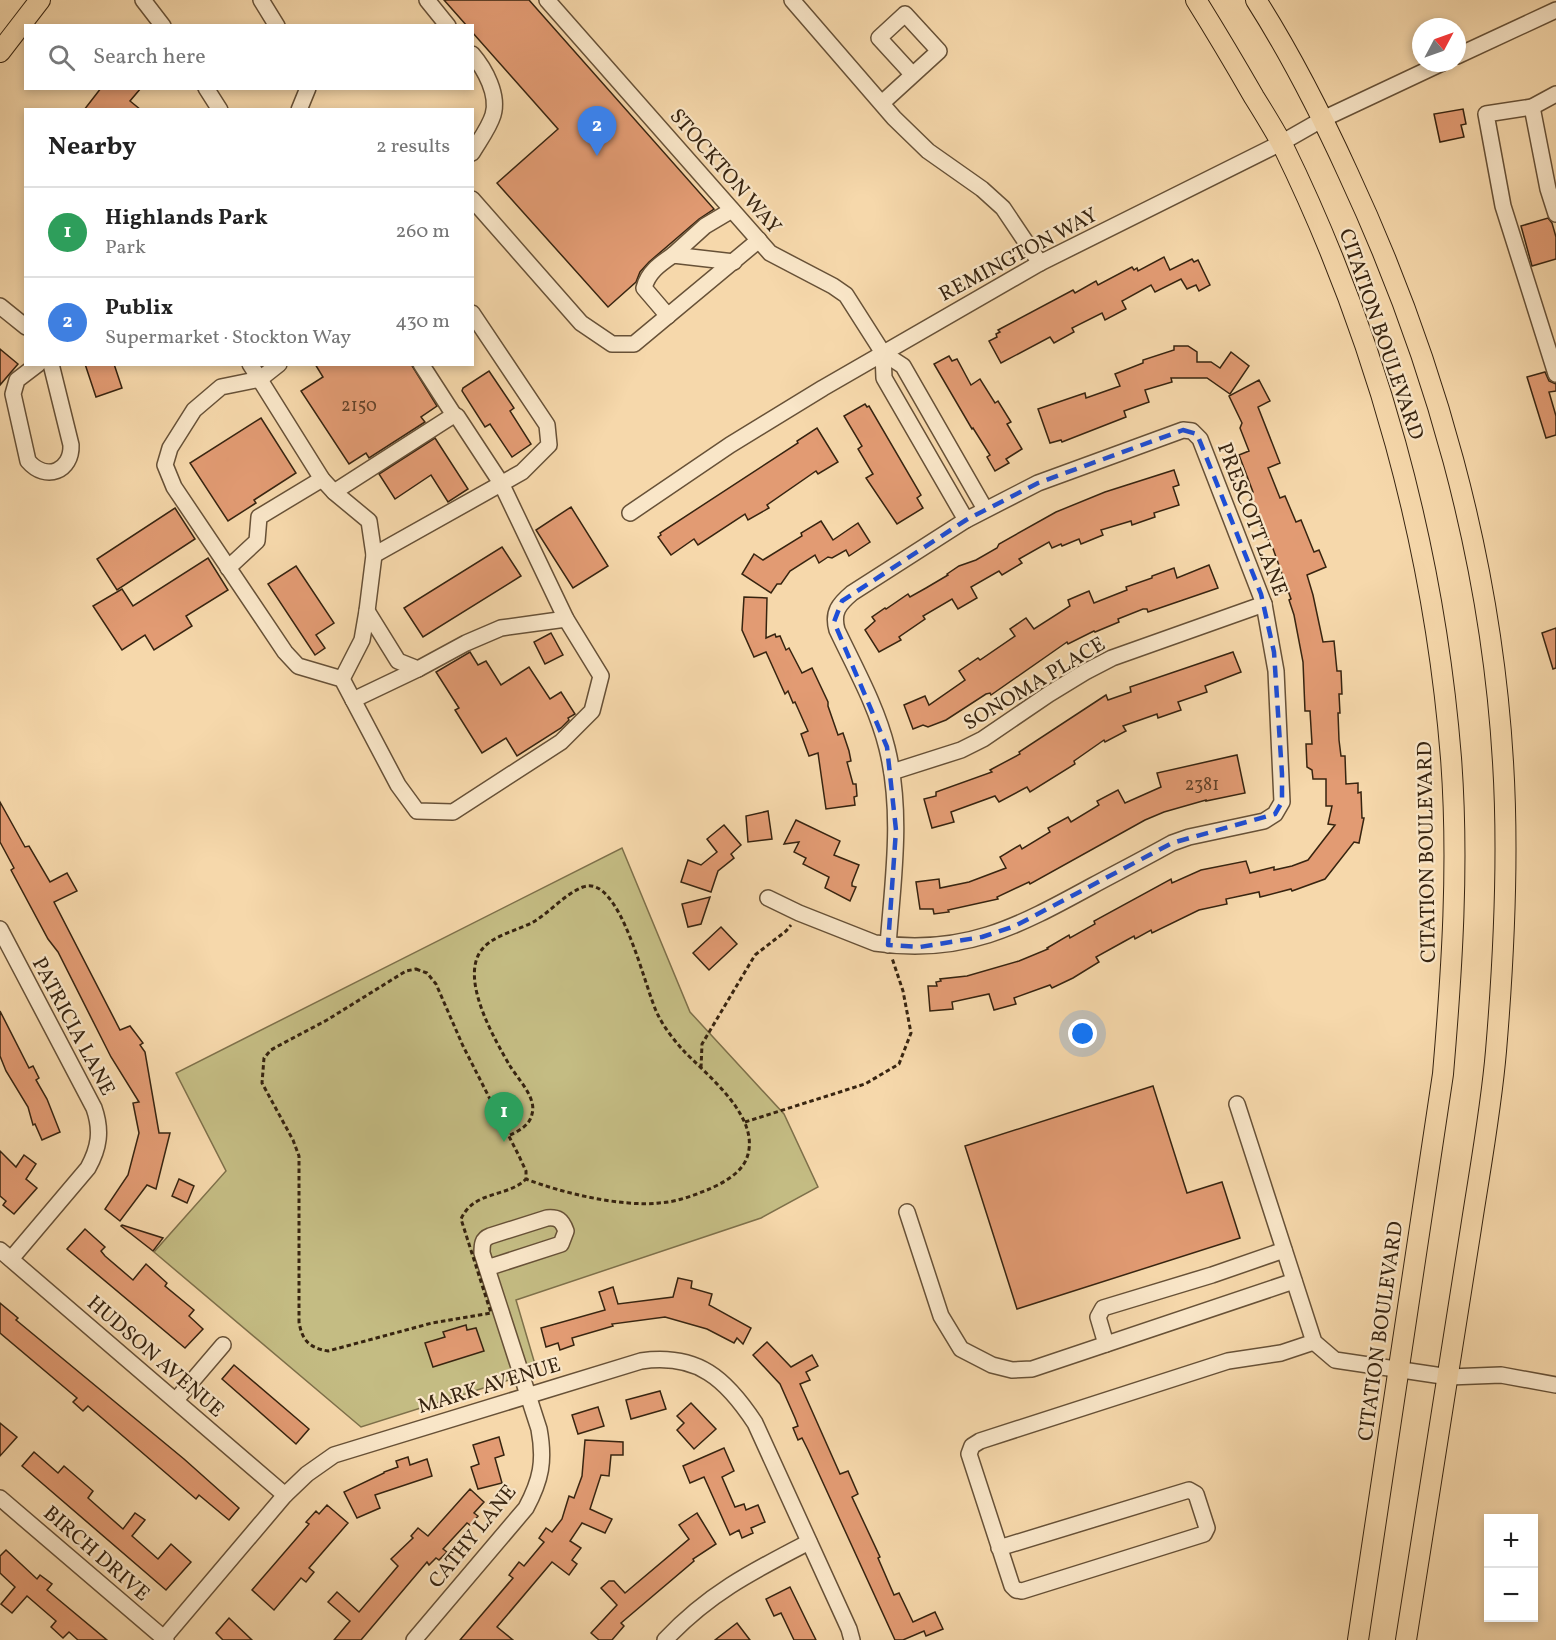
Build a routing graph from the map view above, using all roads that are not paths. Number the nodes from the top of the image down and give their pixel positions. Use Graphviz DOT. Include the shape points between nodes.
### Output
graph roads {
  1 [pos="40,0"];
  2 [pos="142,0"];
  3 [pos="261,0"];
  4 [pos="427,0"];
  5 [pos="547,0"];
  6 [pos="792,0"];
  7 [pos="1196,0"];
  8 [pos="1256,0"];
  9 [pos="1556,10"];
  10 [pos="161,24"];
  11 [pos="276,24"];
  12 [pos="446,24"];
  13 [pos="0,52"];
  14 [pos="1466,52"];
  15 [pos="474,56"];
  16 [pos="1423,72"];
  17 [pos="912,74"];
  18 [pos="207,90"];
  19 [pos="307,90"];
  20 [pos="1556,94"];
  21 [pos="882,103"];
  22 [pos="1532,107"];
  23 [pos="217,108"];
  24 [pos="300,108"];
  25 [pos="1323,119"];
  26 [pos="1281,143"];
  27 [pos="474,149"];
  28 [pos="474,201"];
  29 [pos="732,210"];
  30 [pos="1556,214"];
  31 [pos="759,240"];
  32 [pos="673,255"];
  33 [pos="734,262"];
  34 [pos="1040,263"];
  35 [pos="0,306"];
  36 [pos="668,316"];
  37 [pos="474,317"];
  38 [pos="24,325"];
  39 [pos="883,353"];
  40 [pos="35,366"];
  41 [pos="51,366"];
  42 [pos="251,366"];
  43 [pos="276,366"];
  44 [pos="422,366"];
  45 [pos="1556,374"];
  46 [pos="260,379"];
  47 [pos="454,415"];
  48 [pos="322,480"];
  49 [pos="501,483"];
  50 [pos="334,492"];
  51 [pos="985,509"];
  52 [pos="630,513"];
  53 [pos="966,520"];
  54 [pos="374,555"];
  55 [pos="228,568"];
  56 [pos="1264,604"];
  57 [pos="368,610"];
  58 [pos="566,619"];
  59 [pos="418,669"];
  60 [pos="342,679"];
  61 [pos="353,700"];
  62 [pos="892,772"];
  63 [pos="768,898"];
  64 [pos="0,929"];
  65 [pos="888,945"];
  66 [pos="1237,1104"];
  67 [pos="907,1212"];
  68 [pos="1284,1250"];
  69 [pos="5,1255"];
  70 [pos="487,1268"];
  71 [pos="1294,1281"];
  72 [pos="1314,1342"];
  73 [pos="1106,1344"];
  74 [pos="224,1345"];
  75 [pos="1399,1368"];
  76 [pos="1449,1377"];
  77 [pos="1556,1385"];
  78 [pos="528,1395"];
  79 [pos="176,1400"];
  80 [pos="285,1495"];
  81 [pos="0,1498"];
  82 [pos="809,1542"];
  83 [pos="999,1548"];
  84 [pos="164,1639"];
  85 [pos="414,1640"];
  86 [pos="665,1640"];
  87 [pos="852,1640"];
  88 [pos="1358,1640"];
  89 [pos="1406,1640"];
  1 -- 13 [label="main road"];
  2 -- 10 [label="street"];
  3 -- 11 [label="street"];
  4 -- 12 [label="street"];
  5 -- 29 [label="street, STOCKTON WAY"];
  6 -- 21 [label="street"];
  7 -- 26 [label="main road, CITATION BOULEVARD"];
  8 -- 25 [label="main road, CITATION BOULEVARD"];
  9 -- 14 [label="street"];
  15 -- 27 [label="street" via="493,89 493,114"];
  16 -- 25 [label="street, REMINGTON WAY"];
  17 -- 21 [label="street"];
  18 -- 23 [label="street"];
  19 -- 24 [label="street"];
  20 -- 22 [label="street"];
  21 -- 34 [label="street" via="928,151 1003,208"];
  22 -- 30 [label="street"];
  22 -- 45 [label="street" via="1486,114 1503,206"];
  25 -- 26 [label="street, REMINGTON WAY"];
  25 -- 76 [label="main road, CITATION BOULEVARD" via="1395,282 1434,395 1476,554 1492,644 1504,765 1502,970 1496,1052"];
  26 -- 34 [label="street, REMINGTON WAY"];
  26 -- 75 [label="main road, CITATION BOULEVARD" via="1314,212 1386,408 1425,567 1450,747 1454,907 1443,1074"];
  28 -- 36 [label="street" via="581,323 612,344 634,344"];
  29 -- 31 [label="street, STOCKTON WAY"];
  29 -- 32 [label="street" via="705,226"];
  31 -- 33 [label="street"];
  31 -- 39 [label="street, STOCKTON WAY" via="770,253 846,295"];
  32 -- 33 [label="street"];
  32 -- 36 [label="street" via="647,278 644,288"];
  33 -- 36 [label="street"];
  34 -- 39 [label="street, REMINGTON WAY"];
  35 -- 38 [label="street"];
  37 -- 49 [label="street" via="547,425 549,445 522,472"];
  39 -- 51 [label="street, STOCKTON WAY" via="903,366"];
  39 -- 52 [label="street, REMINGTON WAY" via="730,445"];
  39 -- 53 [label="street, STOCKTON WAY" via="884,378"];
  40 -- 41 [label="street" via="17,380 13,394 28,461 43,472 58,470 71,456"];
  42 -- 46 [label="street"];
  43 -- 46 [label="street"];
  44 -- 47 [label="street"];
  46 -- 48 [label="street"];
  46 -- 55 [label="street" via="221,387 194,410 170,448 165,465 174,487"];
  47 -- 49 [label="street"];
  47 -- 50 [label="street"];
  48 -- 50 [label="street"];
  48 -- 55 [label="street" via="259,517 257,541"];
  49 -- 54 [label="street"];
  49 -- 58 [label="street"];
  50 -- 54 [label="street" via="369,521"];
  51 -- 53 [label="street, PRESCOTT LANE"];
  51 -- 56 [label="street, PRESCOTT LANE" via="1053,476 1183,430 1192,431 1200,439"];
  53 -- 62 [label="street, PRESCOTT LANE" via="852,593 836,609 837,630 879,724"];
  54 -- 57 [label="street"];
  55 -- 60 [label="street" via="298,666"];
  56 -- 62 [label="street, SONOMA PLACE" via="1112,658 1084,672 983,739"];
  56 -- 65 [label="street, PRESCOTT LANE" via="1276,671 1282,802 1275,814 1264,821 1172,843 1036,917 993,934 950,944"];
  57 -- 59 [label="street" via="398,661"];
  57 -- 60 [label="street" via="362,640"];
  58 -- 59 [label="street" via="501,628"];
  58 -- 61 [label="street" via="601,676 592,711 561,742 453,812 417,811 398,785"];
  59 -- 61 [label="street"];
  60 -- 61 [label="street"];
  62 -- 65 [label="street, PRESCOTT LANE" via="897,830"];
  63 -- 65 [label="street, PRESCOTT LANE" via="848,933"];
  64 -- 69 [label="street, PATRICIA LANE" via="94,1108 100,1131 88,1168"];
  66 -- 68 [label="street"];
  67 -- 73 [label="street" via="941,1316 962,1348 992,1365 1012,1370 1032,1369"];
  68 -- 71 [label="street"];
  68 -- 73 [label="street" via="1103,1308 1098,1317"];
  69 -- 79 [label="street, HUDSON AVENUE"];
  70 -- 70 [label="street, CATHY LANE" via="482,1253 485,1238 546,1218 556,1217 562,1222 566,1231 561,1244"];
  70 -- 78 [label="street, CATHY LANE"];
  71 -- 72 [label="street"];
  71 -- 73 [label="street"];
  72 -- 75 [label="street" via="1335,1360"];
  72 -- 83 [label="street" via="1281,1353 1228,1361 972,1446 969,1454"];
  74 -- 79 [label="street"];
  75 -- 76 [label="street"];
  75 -- 88 [label="main road, CITATION BOULEVARD"];
  76 -- 77 [label="street" via="1501,1375"];
  76 -- 89 [label="main road, CITATION BOULEVARD"];
  78 -- 80 [label="street, MARK AVENUE" via="334,1455"];
  78 -- 82 [label="street, MARK AVENUE" via="656,1359 690,1364 709,1372 738,1398 756,1423"];
  78 -- 85 [label="street, CATHY LANE" via="542,1449 537,1486 502,1539"];
  79 -- 80 [label="street, HUDSON AVENUE"];
  80 -- 84 [label="street, MARK AVENUE"];
  81 -- 84 [label="street, BIRCH DRIVE"];
  82 -- 86 [label="street" via="718,1592"];
  82 -- 87 [label="street, MARK AVENUE"];
  83 -- 83 [label="street" via="1011,1586 1022,1591 1204,1534 1208,1528 1196,1494 1189,1490"];
}
